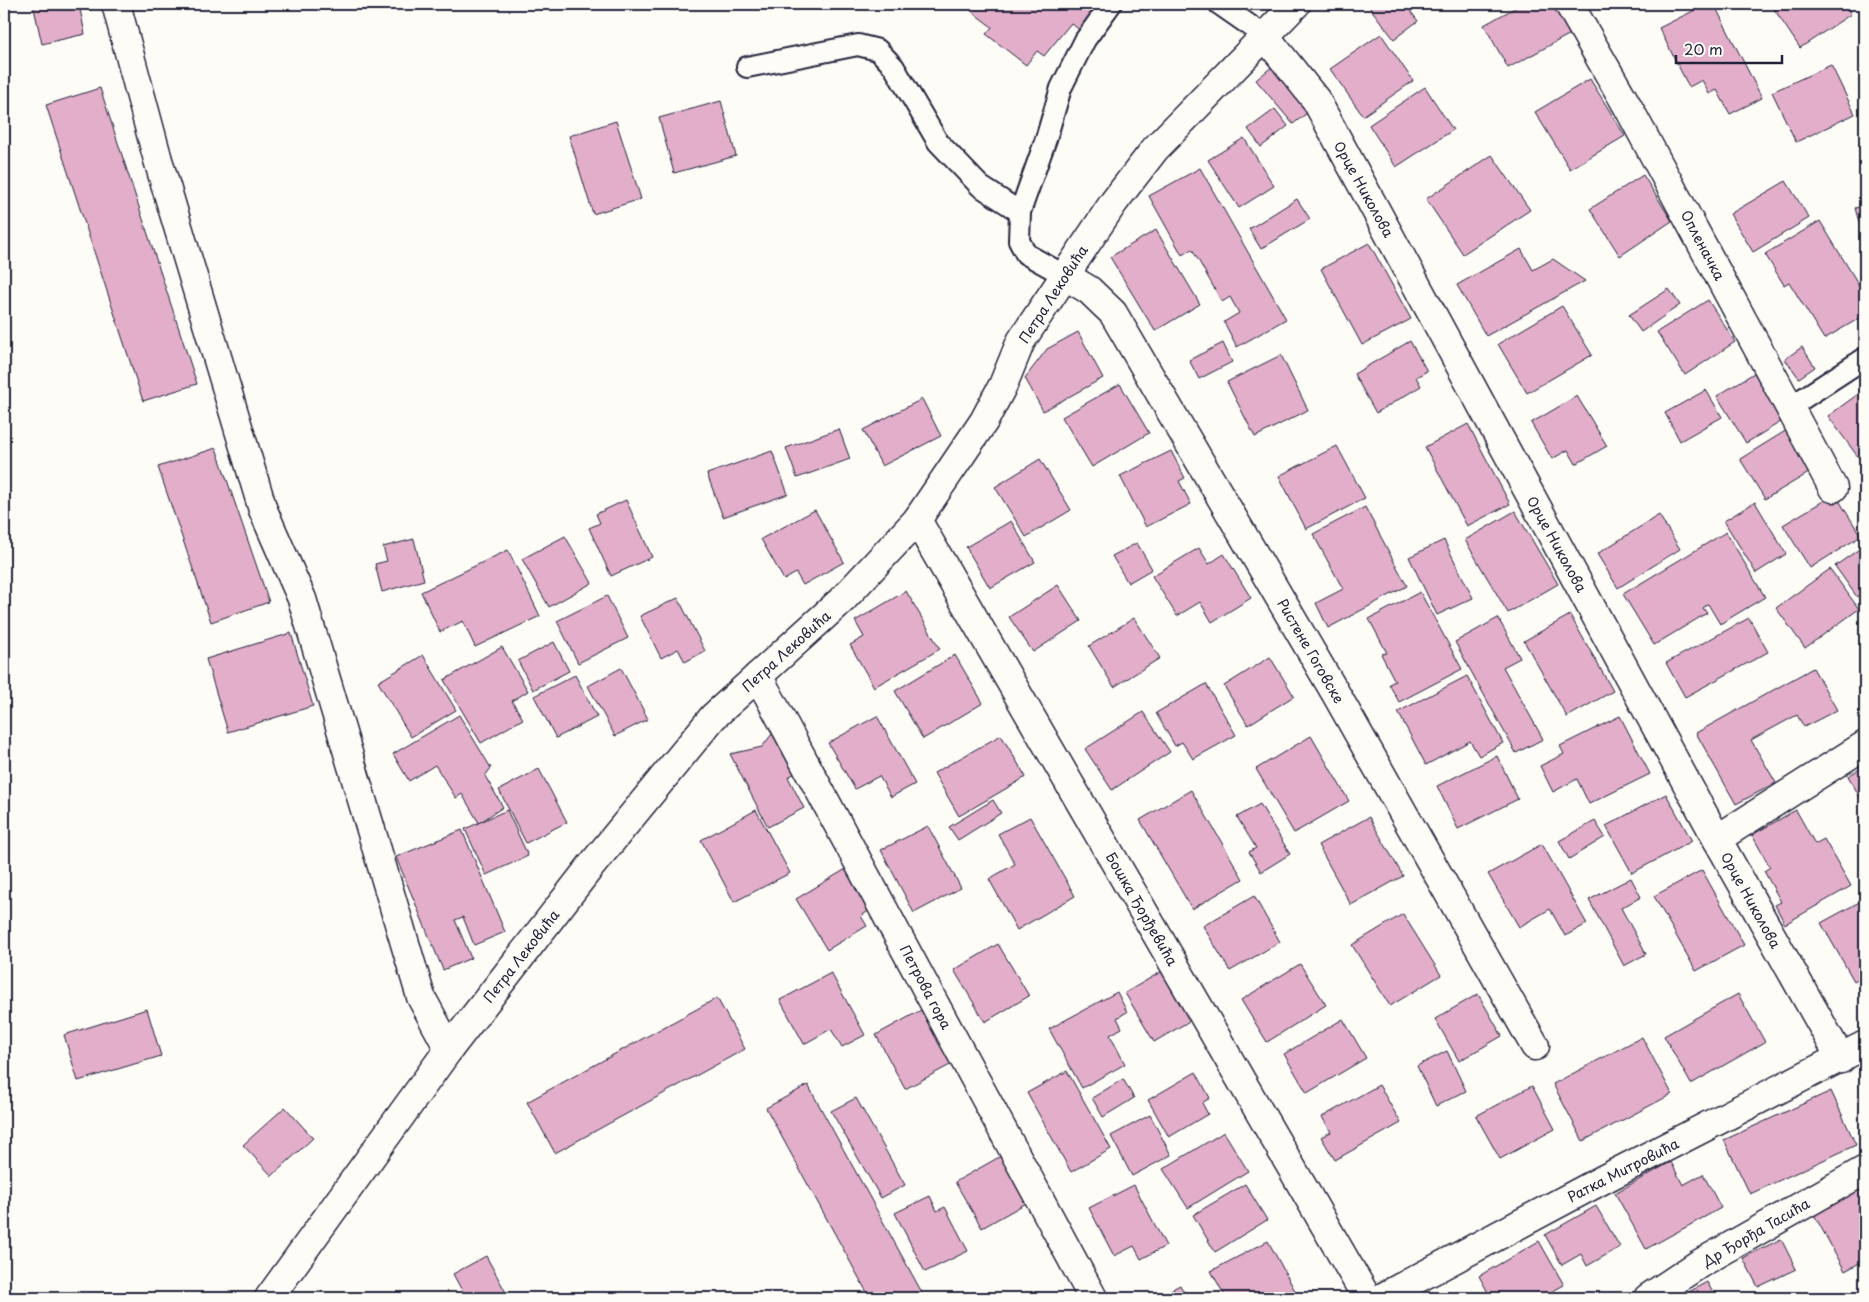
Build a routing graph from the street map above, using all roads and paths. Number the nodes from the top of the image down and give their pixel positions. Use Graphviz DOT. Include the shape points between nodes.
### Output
graph roads {
  1 [pos="116,4"];
  2 [pos="1111,4"];
  3 [pos="1219,4"];
  4 [pos="1296,4"];
  5 [pos="1569,4"];
  6 [pos="1265,36"];
  7 [pos="747,67"];
  8 [pos="1020,212"];
  9 [pos="1064,275"];
  10 [pos="1865,358"];
  11 [pos="1790,407"];
  12 [pos="1833,488"];
  13 [pos="917,520"];
  14 [pos="758,676"];
  15 [pos="1865,745"];
  16 [pos="1717,839"];
  17 [pos="1865,1045"];
  18 [pos="1535,1046"];
  19 [pos="449,1049"];
  20 [pos="1841,1059"];
  21 [pos="1865,1170"];
  22 [pos="270,1298"];
  23 [pos="1093,1298"];
  24 [pos="1367,1298"];
  25 [pos="1381,1298"];
  26 [pos="1648,1298"];
  1 -- 19 [label="street" via="158,160 263,510 302,599 421,997"];
  2 -- 8 [label="lane" via="1085,40 1061,88"];
  3 -- 6 [label="lane"];
  4 -- 6 [label="street, Петра Лековића"];
  5 -- 11 [label="street, Опленачка"];
  6 -- 9 [label="street, Петра Лековића" via="1155,149"];
  6 -- 16 [label="street, Орце Николова" via="1316,100"];
  7 -- 8 [label="lane" via="858,45 878,50 894,67 938,142 980,186"];
  8 -- 9 [label="lane" via="1019,241 1026,254"];
  9 -- 13 [label="street, Петра Лековића" via="1021,341 984,421"];
  9 -- 18 [label="street, Ристене Гоговске" via="1089,290 1114,313 1336,694"];
  10 -- 11 [label="lane"];
  11 -- 12 [label="street, Опленачка"];
  13 -- 14 [label="street, Петра Лековића" via="843,599"];
  13 -- 24 [label="street, Бошка Ђорђевића"];
  14 -- 19 [label="street, Петра Лековића" via="714,718 677,762 591,866"];
  14 -- 23 [label="street, Петрова гора"];
  15 -- 16 [label="street"];
  16 -- 20 [label="street, Орце Николова"];
  17 -- 20 [label="street, Ратка Митровића"];
  19 -- 22 [label="street, Петра Лековића"];
  20 -- 25 [label="street, Ратка Митровића" via="1604,1179"];
  21 -- 26 [label="street, Др Ђорђа Тасића" via="1699,1264"];
}
